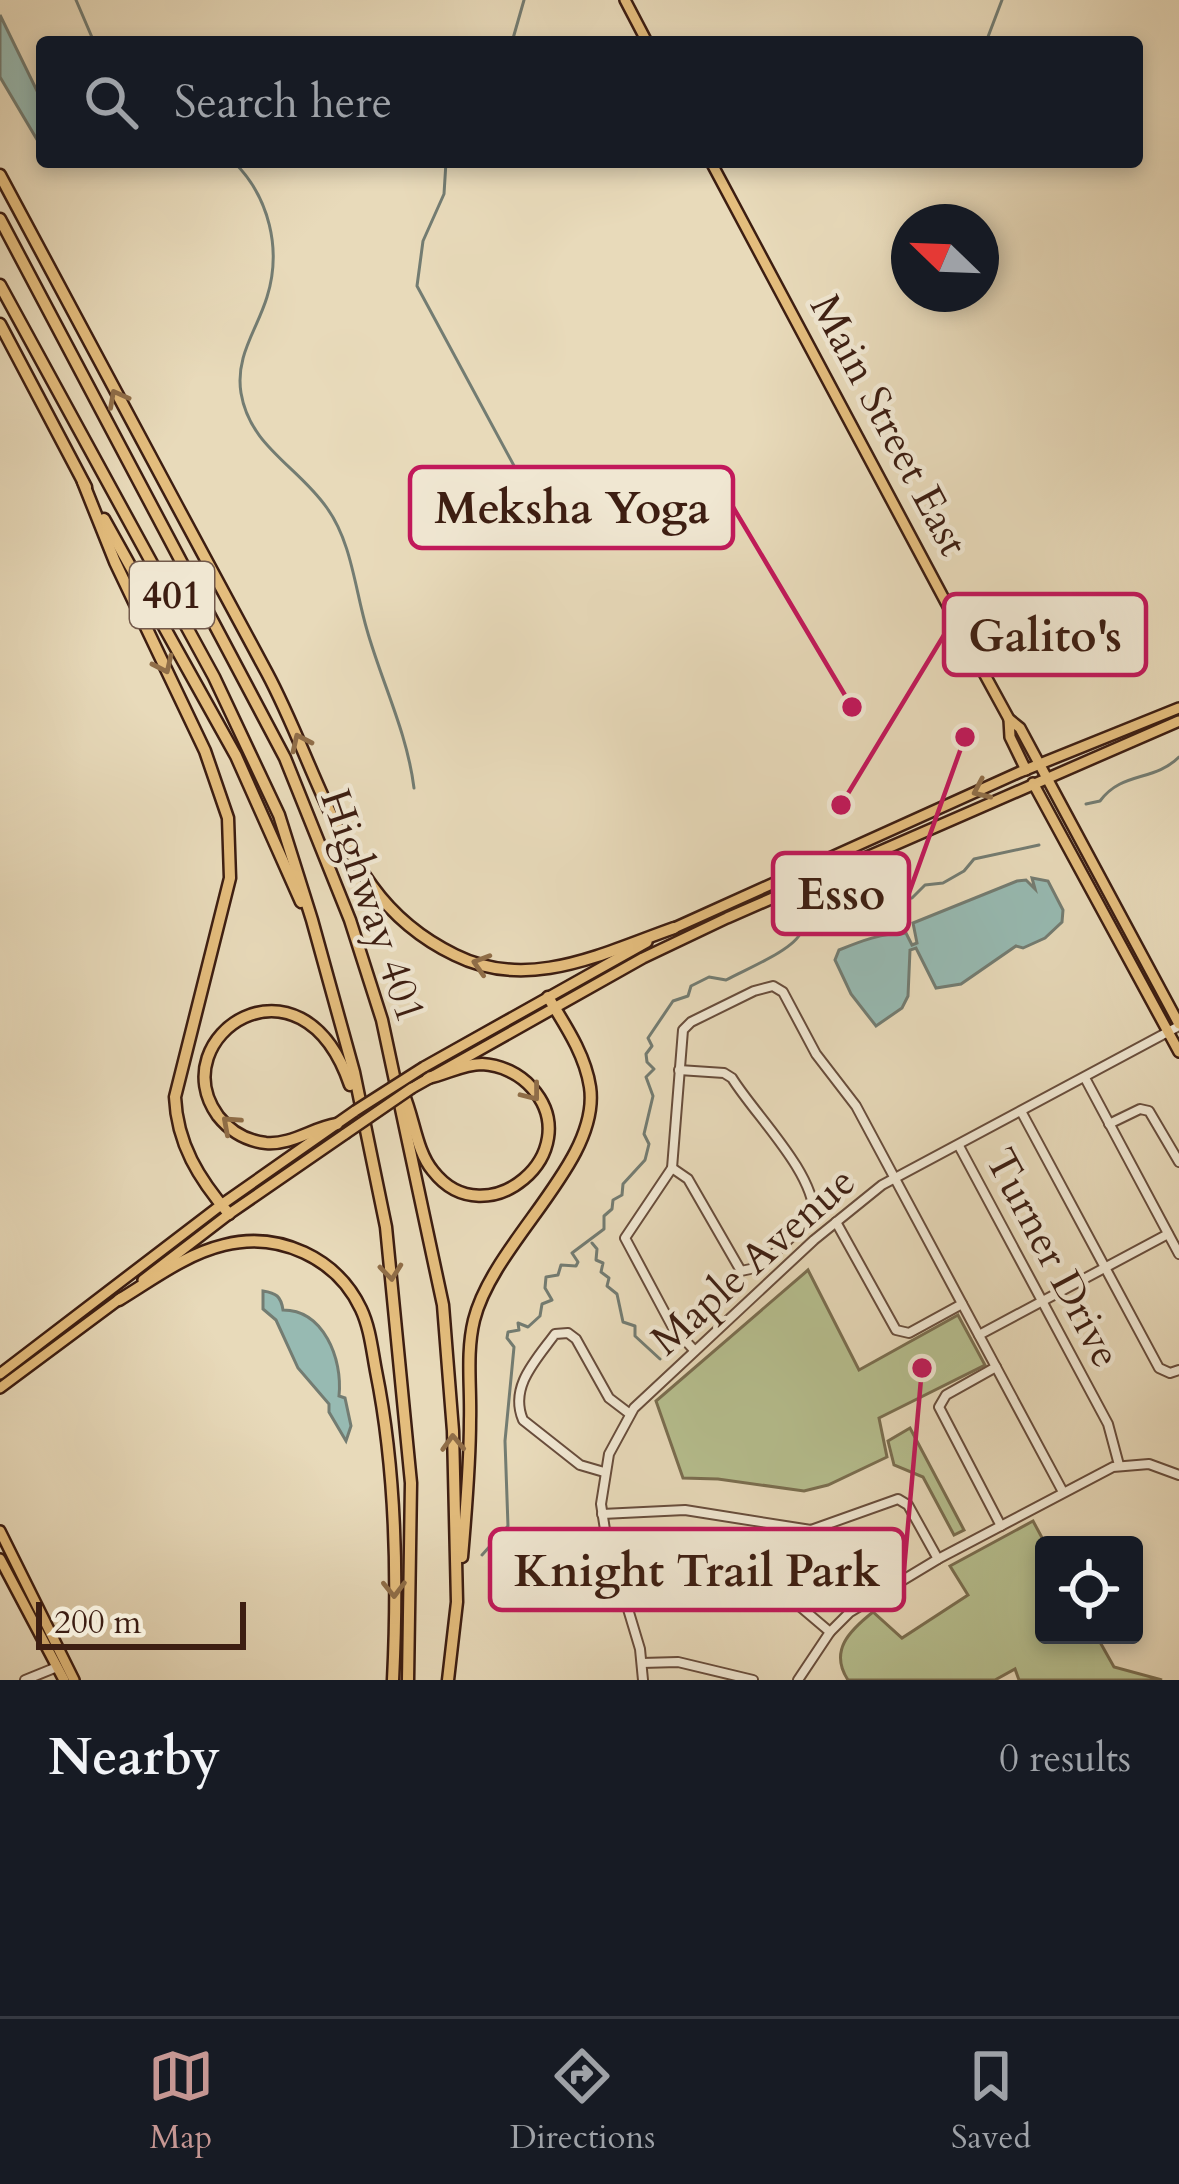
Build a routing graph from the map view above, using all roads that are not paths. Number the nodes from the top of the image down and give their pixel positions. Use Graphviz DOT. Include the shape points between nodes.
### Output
graph roads {
  1 [pos="625,0"];
  2 [pos="644,36"];
  3 [pos="714,168"];
  4 [pos="0,175"];
  5 [pos="0,219"];
  6 [pos="0,285"];
  7 [pos="0,324"];
  8 [pos="82,482"];
  9 [pos="1179,708"];
  10 [pos="1009,718"];
  11 [pos="1179,721"];
  12 [pos="1039,764"];
  13 [pos="1023,771"];
  14 [pos="1046,777"];
  15 [pos="1033,783"];
  16 [pos="312,920"];
  17 [pos="674,928"];
  18 [pos="550,1002"];
  19 [pos="1175,1027"];
  20 [pos="1179,1052"];
  21 [pos="393,1070"];
  22 [pos="679,1070"];
  23 [pos="426,1072"];
  24 [pos="1084,1078"];
  25 [pos="1022,1113"];
  26 [pos="1109,1124"];
  27 [pos="341,1129"];
  28 [pos="959,1146"];
  29 [pos="371,1157"];
  30 [pos="1179,1162"];
  31 [pos="672,1168"];
  32 [pos="894,1179"];
  33 [pos="225,1209"];
  34 [pos="836,1222"];
  35 [pos="1168,1234"];
  36 [pos="1179,1254"];
  37 [pos="1105,1268"];
  38 [pos="119,1300"];
  39 [pos="1042,1302"];
  40 [pos="962,1304"];
  41 [pos="979,1335"];
  42 [pos="694,1350"];
  43 [pos="997,1367"];
  44 [pos="1179,1370"];
  45 [pos="0,1375"];
  46 [pos="0,1388"];
  47 [pos="629,1414"];
  48 [pos="1119,1465"];
  49 [pos="604,1472"];
  50 [pos="1179,1475"];
  51 [pos="1063,1492"];
  52 [pos="602,1514"];
  53 [pos="1001,1526"];
  54 [pos="0,1531"];
  55 [pos="0,1559"];
  56 [pos="938,1559"];
  57 [pos="621,1591"];
  58 [pos="458,1602"];
  59 [pos="830,1632"];
  60 [pos="642,1663"];
  61 [pos="61,1665"];
  62 [pos="26,1680"];
  63 [pos="64,1680"];
  64 [pos="74,1680"];
  65 [pos="393,1680"];
  66 [pos="408,1680"];
  67 [pos="448,1680"];
  68 [pos="643,1680"];
  69 [pos="753,1680"];
  70 [pos="798,1680"];
  1 -- 2 [label="main road"];
  3 -- 10 [label="main road, Main Street East"];
  17 -- 4 [label="highway, one-way" via="527,973 456,956 395,914 350,848 271,679"];
  5 -- 21 [label="highway, Highway 401 / 401" via="285,758 350,920"];
  6 -- 16 [label="highway, 401" via="214,677 279,815"];
  7 -- 8 [label="highway, 401"];
  8 -- 16 [label="highway, 401" via="236,756"];
  8 -- 33 [label="highway, one-way" via="228,818 230,878 175,1097 186,1153"];
  9 -- 12 [label="main road"];
  10 -- 12 [label="main road, Main Street East"];
  10 -- 13 [label="main road, Main Street East"];
  11 -- 14 [label="main road"];
  12 -- 13 [label="main road"];
  12 -- 14 [label="main road, Main Street East"];
  13 -- 15 [label="street, Main Street East"];
  13 -- 17 [label="main road, one-way"];
  14 -- 15 [label="main road"];
  14 -- 19 [label="main road, Main Street East"];
  15 -- 18 [label="main road"];
  15 -- 19 [label="main road, Main Street East"];
  16 -- 29 [label="highway, Highway 401 / 401"];
  17 -- 18 [label="main road"];
  18 -- 23 [label="main road"];
  18 -- 58 [label="highway" via="584,1063 589,1114 574,1157 504,1253 474,1321"];
  19 -- 20 [label="main road, Main Street East"];
  19 -- 24 [label="street, Maple Avenue"];
  23 -- 21 [label="highway, one-way" via="483,1064 526,1082 548,1127 530,1176 491,1196 447,1185 424,1155"];
  58 -- 21 [label="highway, Highway 401 / 401, one-way" via="443,1305"];
  22 -- 31 [label="street"];
  22 -- 31 [label="street" via="732,1078 780,1143 814,1215 760,1267 740,1271 688,1179"];
  22 -- 32 [label="street" via="686,1026 766,986 781,989"];
  23 -- 27 [label="main road, bridge"];
  23 -- 27 [label="main road, bridge" via="355,1111"];
  24 -- 25 [label="street, Maple Avenue"];
  24 -- 26 [label="street"];
  25 -- 28 [label="street, Maple Avenue"];
  25 -- 37 [label="street"];
  26 -- 30 [label="street" via="1149,1111"];
  26 -- 35 [label="street"];
  27 -- 29 [label="highway, one-way" via="272,1143 232,1130 206,1087 218,1039 260,1012 309,1022 343,1066"];
  27 -- 33 [label="main road"];
  28 -- 32 [label="street, Maple Avenue"];
  28 -- 39 [label="street, Turner Drive"];
  29 -- 66 [label="highway, Highway 401 / 401, one-way" via="386,1227 411,1483"];
  31 -- 42 [label="street" via="625,1238 671,1326"];
  32 -- 34 [label="street, Maple Avenue"];
  32 -- 40 [label="street"];
  33 -- 38 [label="main road"];
  33 -- 45 [label="main road"];
  34 -- 40 [label="street" via="896,1330 909,1333"];
  34 -- 42 [label="street, Maple Avenue"];
  35 -- 36 [label="street"];
  35 -- 37 [label="street"];
  37 -- 39 [label="street"];
  37 -- 44 [label="street" via="1159,1368"];
  38 -- 46 [label="main road"];
  38 -- 65 [label="highway, one-way" via="195,1255 253,1241 322,1262 350,1290 363,1312 382,1402"];
  39 -- 41 [label="street"];
  39 -- 48 [label="street, Turner Drive" via="1108,1424"];
  40 -- 41 [label="street"];
  41 -- 43 [label="street"];
  42 -- 47 [label="street, Maple Avenue"];
  43 -- 51 [label="street"];
  43 -- 53 [label="street" via="939,1407"];
  47 -- 49 [label="street, Maple Avenue"];
  47 -- 49 [label="street" via="568,1333 555,1334 522,1380 523,1420 580,1465"];
  48 -- 50 [label="street"];
  48 -- 51 [label="street"];
  49 -- 52 [label="street, Maple Avenue"];
  51 -- 53 [label="street"];
  52 -- 56 [label="street" via="685,1510 811,1531 898,1499"];
  52 -- 57 [label="street, Maple Avenue"];
  53 -- 56 [label="street"];
  54 -- 61 [label="main road"];
  55 -- 61 [label="main road"];
  56 -- 59 [label="street" via="868,1598"];
  57 -- 59 [label="street" via="680,1582 791,1602"];
  57 -- 60 [label="street, Maple Avenue"];
  58 -- 67 [label="highway, Highway 401 / 401"];
  59 -- 70 [label="street"];
  60 -- 68 [label="street, Maple Avenue"];
  60 -- 69 [label="street" via="678,1662"];
  61 -- 62 [label="street"];
  61 -- 63 [label="main road"];
  61 -- 64 [label="main road"];
}
